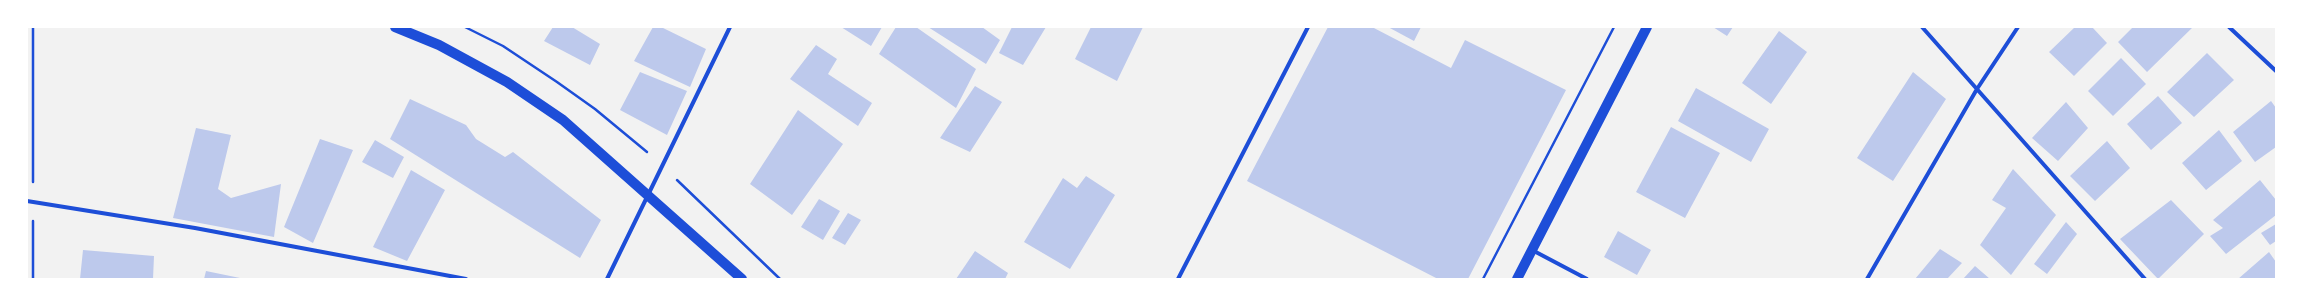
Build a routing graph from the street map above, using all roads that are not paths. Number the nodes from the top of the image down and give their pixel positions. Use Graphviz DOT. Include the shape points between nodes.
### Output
graph roads {
  1 [pos="395,27"];
  2 [pos="730,27"];
  3 [pos="1308,27"];
  4 [pos="1648,27"];
  5 [pos="1922,27"];
  6 [pos="2018,27"];
  7 [pos="2229,27"];
  8 [pos="2276,71"];
  9 [pos="1977,89"];
  10 [pos="648,193"];
  11 [pos="27,201"];
  12 [pos="1531,250"];
  13 [pos="466,279"];
  14 [pos="607,279"];
  15 [pos="742,279"];
  16 [pos="1178,279"];
  17 [pos="1516,279"];
  18 [pos="1587,279"];
  19 [pos="1868,279"];
  20 [pos="2145,279"];
  1 -- 10 [label="main road" via="439,45 507,82 563,120"];
  2 -- 10 [label="street"];
  3 -- 16 [label="street"];
  4 -- 12 [label="main road"];
  5 -- 9 [label="street"];
  6 -- 9 [label="street"];
  7 -- 8 [label="street"];
  9 -- 19 [label="street"];
  9 -- 20 [label="street"];
  10 -- 14 [label="street"];
  10 -- 15 [label="main road"];
  11 -- 13 [label="street" via="195,228"];
  12 -- 17 [label="main road"];
  12 -- 18 [label="street"];
}
